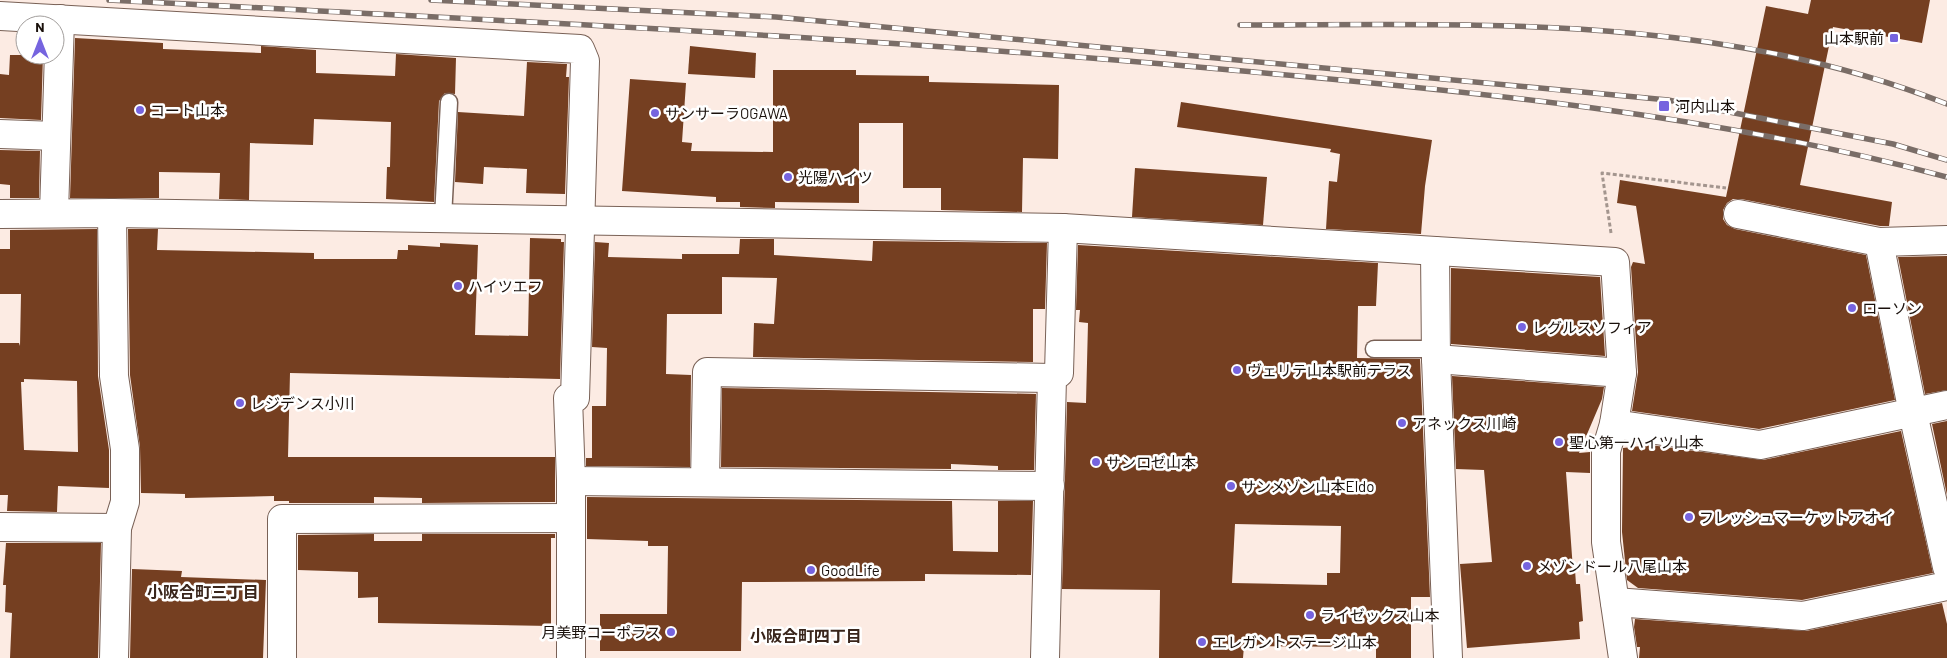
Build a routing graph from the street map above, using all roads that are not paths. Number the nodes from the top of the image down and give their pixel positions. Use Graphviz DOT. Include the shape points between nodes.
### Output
graph roads {
  1 [pos="0,16"];
  2 [pos="15,17"];
  3 [pos="65,19"];
  4 [pos="58,65"];
  5 [pos="450,102"];
  6 [pos="0,134"];
  7 [pos="56,136"];
  8 [pos="54,212"];
  9 [pos="112,212"];
  10 [pos="0,214"];
  11 [pos="1738,214"];
  12 [pos="443,218"];
  13 [pos="580,221"];
  14 [pos="1063,228"];
  15 [pos="1947,240"];
  16 [pos="1879,242"];
  17 [pos="1435,251"];
  18 [pos="1374,349"];
  19 [pos="1436,354"];
  20 [pos="1622,373"];
  21 [pos="1052,378"];
  22 [pos="1947,405"];
  23 [pos="1913,412"];
  24 [pos="1614,424"];
  25 [pos="572,481"];
  26 [pos="705,482"];
  27 [pos="1050,486"];
  28 [pos="570,518"];
  29 [pos="0,527"];
  30 [pos="117,528"];
  31 [pos="1947,568"];
  32 [pos="1947,586"];
  33 [pos="1615,602"];
  34 [pos="114,658"];
  35 [pos="282,658"];
  36 [pos="571,658"];
  37 [pos="1046,658"];
  38 [pos="1448,658"];
  39 [pos="1623,658"];
  1 -- 2 [label="street"];
  3 -- 13 [label="street" via="580,49 585,61"];
  4 -- 7 [label="street"];
  5 -- 12 [label="lane"];
  6 -- 7 [label="street"];
  7 -- 8 [label="street"];
  8 -- 9 [label="street"];
  8 -- 10 [label="street"];
  9 -- 12 [label="street"];
  9 -- 30 [label="street" via="114,376 125,449 125,502"];
  11 -- 16 [label="street"];
  12 -- 13 [label="street"];
  13 -- 14 [label="street"];
  13 -- 25 [label="street" via="575,398 568,398"];
  14 -- 17 [label="street"];
  14 -- 21 [label="street" via="1059,373"];
  15 -- 16 [label="street"];
  16 -- 23 [label="street"];
  17 -- 19 [label="street"];
  17 -- 20 [label="street" via="1615,262"];
  18 -- 19 [label="lane"];
  19 -- 20 [label="street"];
  19 -- 38 [label="street"];
  20 -- 24 [label="street"];
  21 -- 26 [label="street" via="707,372"];
  21 -- 27 [label="street"];
  22 -- 23 [label="street"];
  23 -- 24 [label="street" via="1760,445"];
  23 -- 31 [label="street"];
  24 -- 33 [label="street" via="1606,451 1606,542"];
  25 -- 26 [label="street"];
  25 -- 28 [label="street"];
  26 -- 27 [label="street"];
  27 -- 37 [label="street"];
  28 -- 35 [label="street" via="282,519"];
  28 -- 36 [label="street"];
  29 -- 30 [label="street"];
  30 -- 34 [label="street"];
  32 -- 33 [label="street" via="1803,616"];
  33 -- 39 [label="street"];
}
